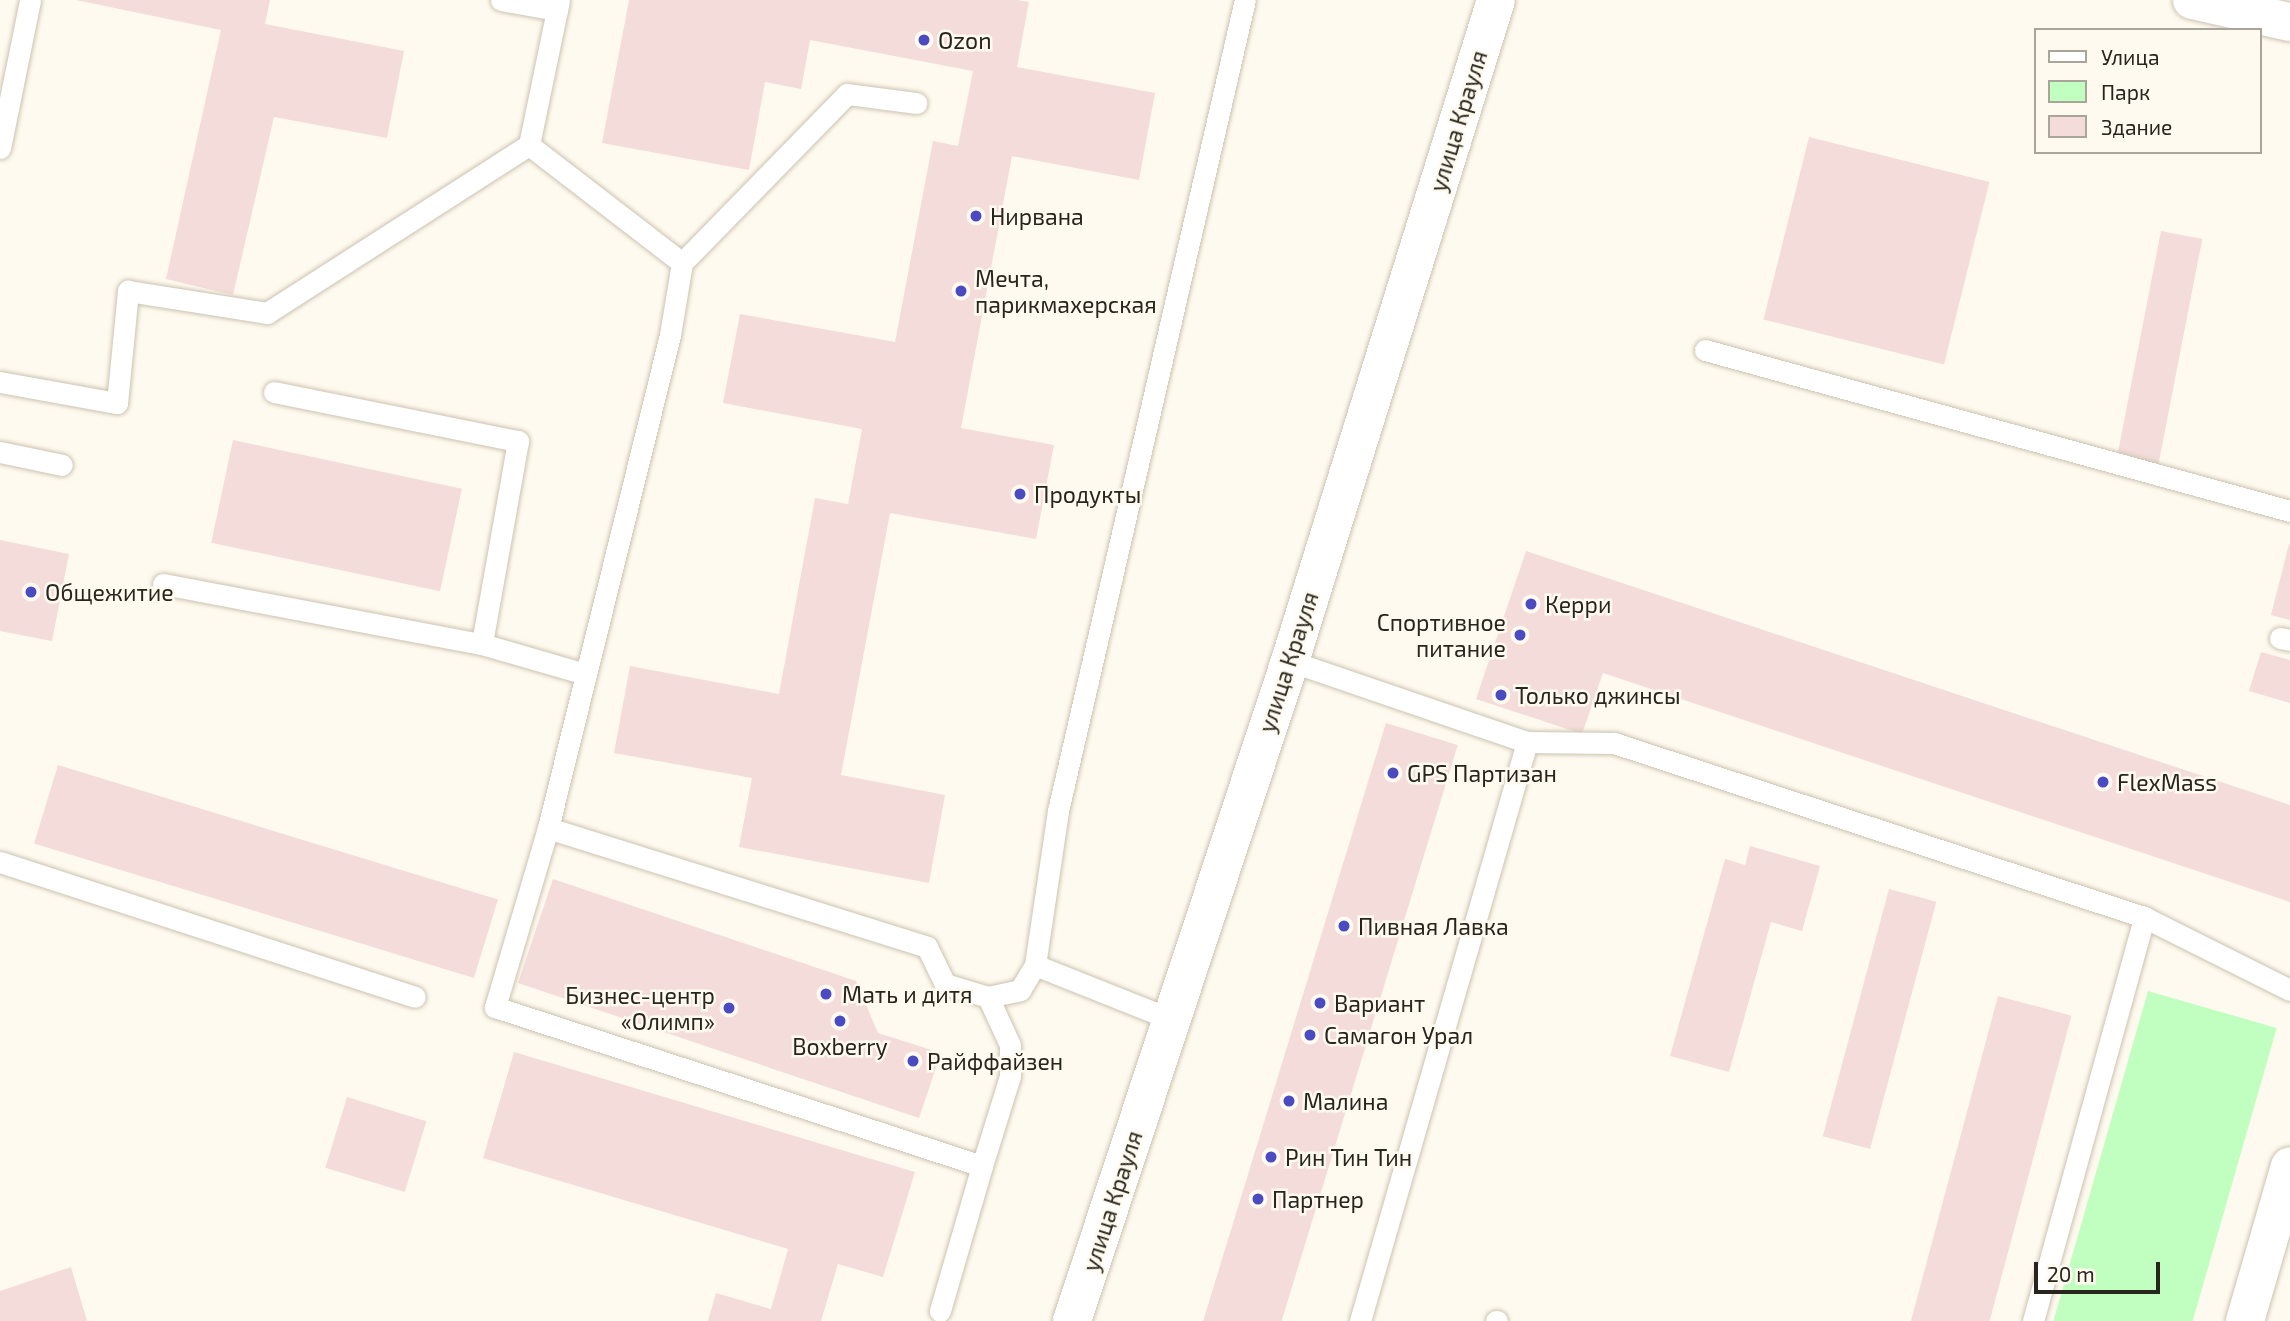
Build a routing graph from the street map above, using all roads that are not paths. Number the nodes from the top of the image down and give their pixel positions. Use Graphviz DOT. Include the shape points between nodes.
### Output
graph roads {
  1 [pos="30,0"];
  2 [pos="501,0"];
  3 [pos="1245,0"];
  4 [pos="1496,0"];
  5 [pos="2192,0"];
  6 [pos="558,5"];
  7 [pos="2290,22"];
  8 [pos="916,103"];
  9 [pos="529,145"];
  10 [pos="0,148"];
  11 [pos="682,263"];
  12 [pos="1705,350"];
  13 [pos="0,382"];
  14 [pos="274,392"];
  15 [pos="0,452"];
  16 [pos="62,465"];
  17 [pos="2290,511"];
  18 [pos="163,584"];
  19 [pos="482,644"];
  20 [pos="1290,661"];
  21 [pos="585,674"];
  22 [pos="1527,742"];
  23 [pos="548,828"];
  24 [pos="0,862"];
  25 [pos="2144,917"];
  26 [pos="1035,965"];
  27 [pos="2290,990"];
  28 [pos="415,996"];
  29 [pos="988,997"];
  30 [pos="1171,1019"];
  31 [pos="982,1166"];
  32 [pos="2290,1166"];
  33 [pos="940,1311"];
  34 [pos="1072,1321"];
  35 [pos="1360,1321"];
  36 [pos="2033,1321"];
  37 [pos="2245,1321"];
  1 -- 10 [label="lane"];
  2 -- 6 [label="lane"];
  3 -- 26 [label="lane" via="1058,811"];
  4 -- 20 [label="main road, улица Крауля"];
  5 -- 7 [label="main road"];
  6 -- 9 [label="lane"];
  8 -- 11 [label="lane" via="847,94"];
  9 -- 11 [label="lane"];
  9 -- 13 [label="lane" via="267,313 128,291 117,403"];
  11 -- 21 [label="lane" via="670,335"];
  12 -- 17 [label="lane"];
  14 -- 19 [label="lane" via="518,441"];
  15 -- 16 [label="lane"];
  18 -- 19 [label="lane"];
  19 -- 21 [label="lane"];
  20 -- 22 [label="lane"];
  20 -- 30 [label="main road, улица Крауля"];
  21 -- 23 [label="lane"];
  22 -- 25 [label="lane" via="1614,743"];
  22 -- 35 [label="lane"];
  23 -- 29 [label="lane" via="927,947 945,985"];
  23 -- 31 [label="lane" via="495,1007"];
  24 -- 28 [label="lane"];
  25 -- 27 [label="lane"];
  25 -- 36 [label="lane"];
  26 -- 29 [label="lane" via="1020,990"];
  26 -- 30 [label="lane"];
  29 -- 31 [label="lane" via="1010,1045 1010,1076"];
  30 -- 34 [label="main road, улица Крауля"];
  31 -- 33 [label="lane"];
  32 -- 37 [label="main road"];
}
